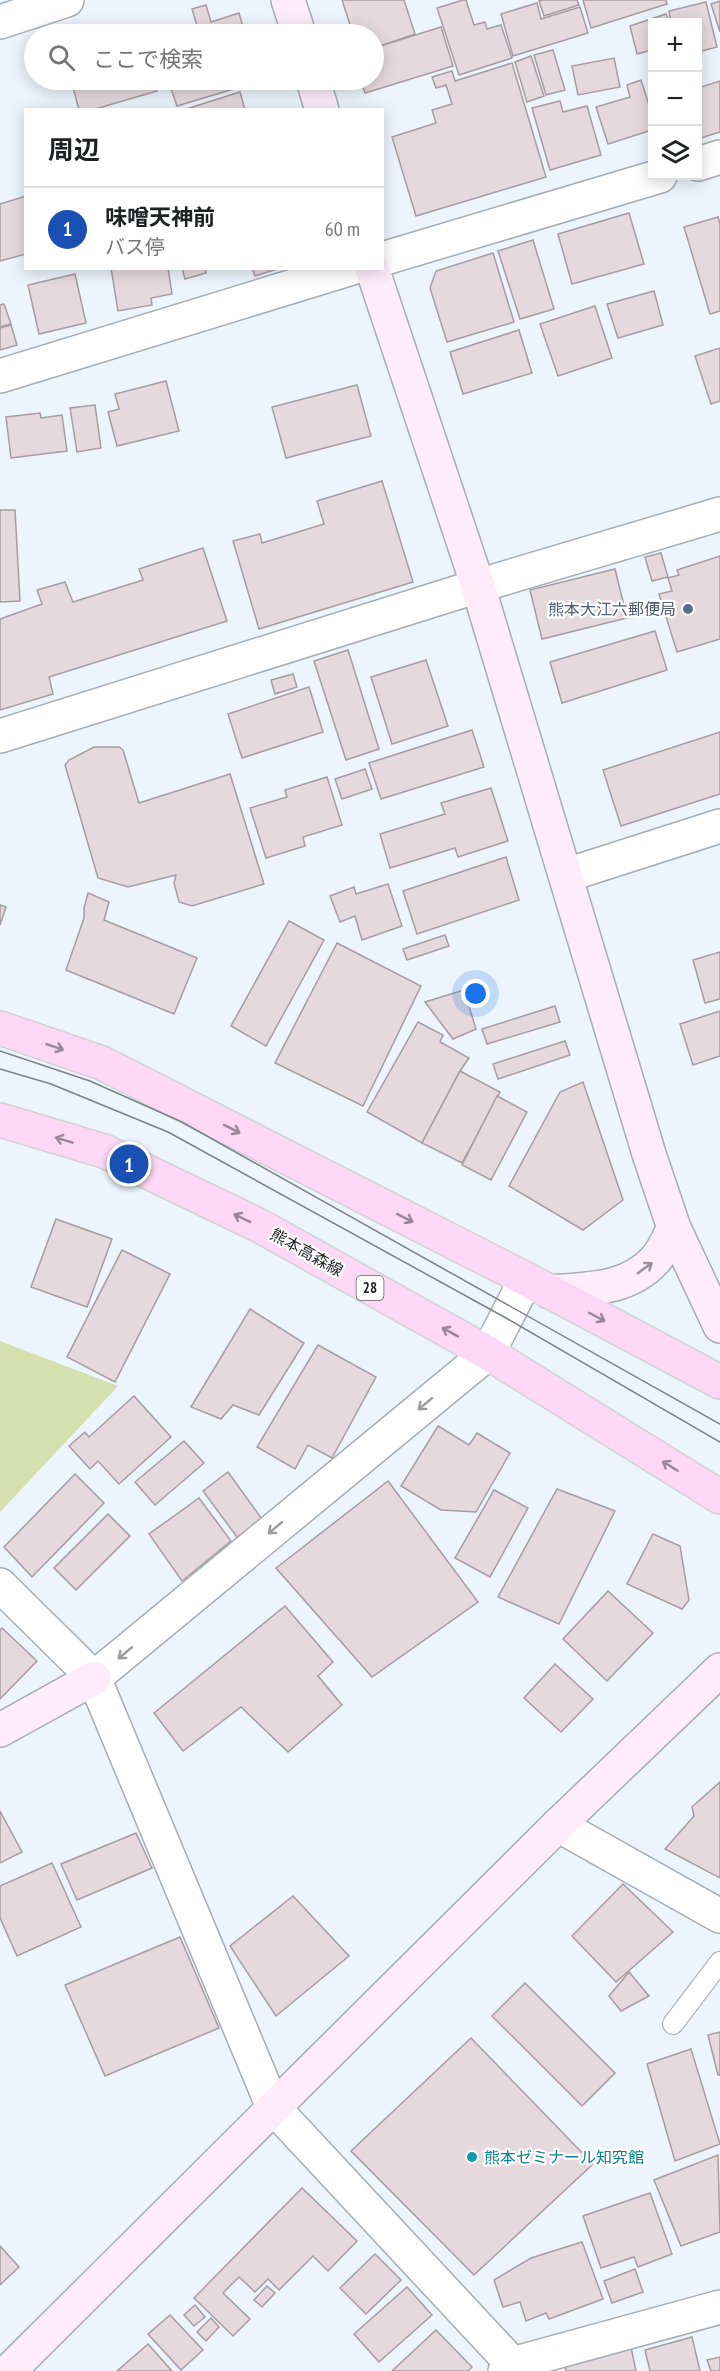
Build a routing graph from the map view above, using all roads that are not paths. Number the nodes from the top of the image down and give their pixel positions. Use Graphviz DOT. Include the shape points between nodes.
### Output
graph roads {
  1 [pos="68,0"];
  2 [pos="288,0"];
  3 [pos="0,22"];
  4 [pos="296,24"];
  5 [pos="316,90"];
  6 [pos="321,108"];
  7 [pos="720,158"];
  8 [pos="702,163"];
  9 [pos="648,180"];
  10 [pos="384,258"];
  11 [pos="345,270"];
  12 [pos="373,270"];
  13 [pos="0,376"];
  14 [pos="720,514"];
  15 [pos="478,586"];
  16 [pos="0,736"];
  17 [pos="720,826"];
  18 [pos="567,875"];
  19 [pos="0,1028"];
  20 [pos="0,1120"];
  21 [pos="674,1227"];
  22 [pos="538,1286"];
  23 [pos="720,1326"];
  24 [pos="488,1353"];
  25 [pos="720,1382"];
  26 [pos="720,1497"];
  27 [pos="0,1585"];
  28 [pos="720,1670"];
  29 [pos="94,1678"];
  30 [pos="0,1730"];
  31 [pos="558,1825"];
  32 [pos="720,1916"];
  33 [pos="720,1962"];
  34 [pos="673,2024"];
  35 [pos="273,2107"];
  36 [pos="720,2307"];
  37 [pos="512,2369"];
  38 [pos="9,2371"];
  1 -- 3 [label="street"];
  2 -- 4 [label="street"];
  5 -- 6 [label="street"];
  7 -- 8 [label="street"];
  9 -- 10 [label="street"];
  11 -- 13 [label="street"];
  12 -- 15 [label="street"];
  14 -- 15 [label="street"];
  15 -- 16 [label="street"];
  15 -- 18 [label="street"];
  17 -- 18 [label="street"];
  18 -- 21 [label="street"];
  19 -- 22 [label="main road, one-way" via="102,1063"];
  24 -- 20 [label="main road, 熊本高森線 / 28, one-way" via="260,1226 104,1151"];
  22 -- 21 [label="street, one-way" via="594,1289 625,1282 656,1260"];
  21 -- 23 [label="street"];
  22 -- 24 [label="street"];
  22 -- 25 [label="main road, one-way"];
  26 -- 24 [label="main road, 熊本高森線 / 28, one-way"];
  24 -- 29 [label="street, one-way"];
  27 -- 29 [label="street"];
  28 -- 31 [label="street"];
  29 -- 30 [label="street"];
  29 -- 35 [label="street"];
  31 -- 32 [label="street"];
  31 -- 35 [label="street"];
  33 -- 34 [label="lane"];
  35 -- 37 [label="street"];
  35 -- 38 [label="street"];
  36 -- 37 [label="street"];
}
